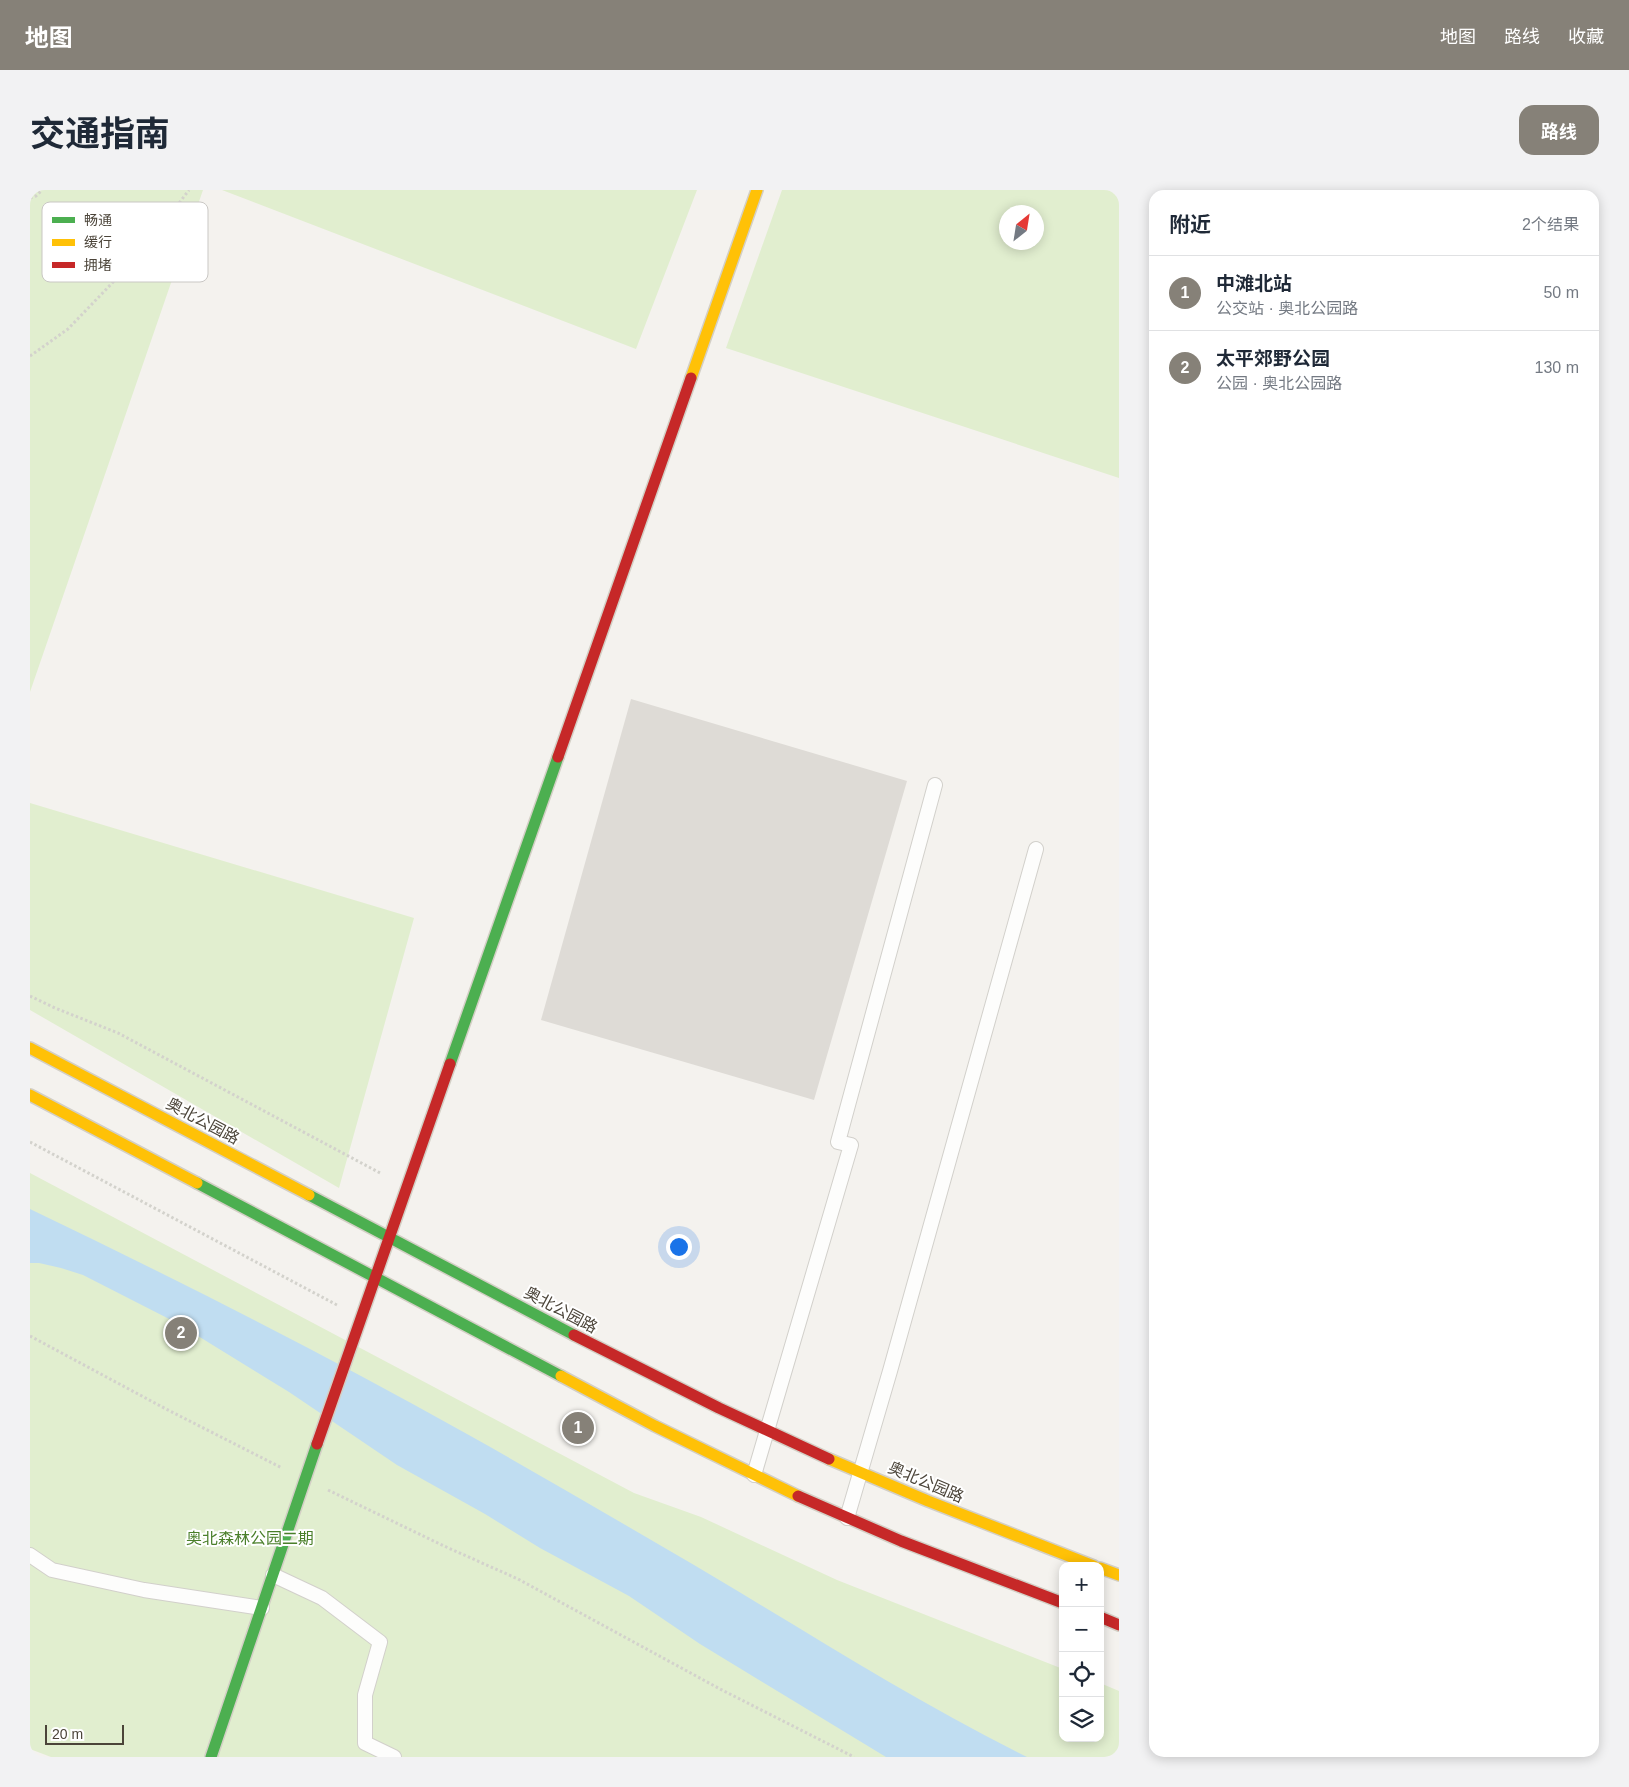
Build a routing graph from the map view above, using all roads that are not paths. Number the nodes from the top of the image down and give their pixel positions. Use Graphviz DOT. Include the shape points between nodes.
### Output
graph roads {
  1 [pos="757,190"];
  2 [pos="935,785"];
  3 [pos="1036,849"];
  4 [pos="30,1048"];
  5 [pos="30,1096"];
  6 [pos="389,1237"];
  7 [pos="375,1278"];
  8 [pos="767,1431"];
  9 [pos="861,1472"];
  10 [pos="754,1475"];
  11 [pos="847,1518"];
  12 [pos="30,1556"];
  13 [pos="1084,1562"];
  14 [pos="1104,1569"];
  15 [pos="273,1575"];
  16 [pos="1119,1575"];
  17 [pos="1059,1601"];
  18 [pos="262,1608"];
  19 [pos="1104,1618"];
  20 [pos="1119,1624"];
  21 [pos="211,1757"];
  22 [pos="394,1757"];
  1 -- 6 [label="main road"];
  2 -- 8 [label="lane" via="838,1142 851,1145"];
  3 -- 9 [label="lane"];
  4 -- 6 [label="main road, 奥北公园路"];
  5 -- 7 [label="main road"];
  6 -- 7 [label="main road"];
  6 -- 8 [label="main road, 奥北公园路" via="579,1338"];
  7 -- 10 [label="main road"];
  7 -- 15 [label="main road"];
  8 -- 9 [label="main road, 奥北公园路"];
  8 -- 10 [label="lane"];
  9 -- 11 [label="lane"];
  9 -- 13 [label="main road, 奥北公园路"];
  10 -- 11 [label="main road"];
  11 -- 17 [label="main road"];
  12 -- 18 [label="lane" via="52,1570 144,1590"];
  14 -- 16 [label="main road"];
  15 -- 18 [label="main road"];
  15 -- 22 [label="lane" via="322,1598 380,1642 365,1695 365,1742"];
  18 -- 21 [label="main road"];
  19 -- 20 [label="main road"];
}
